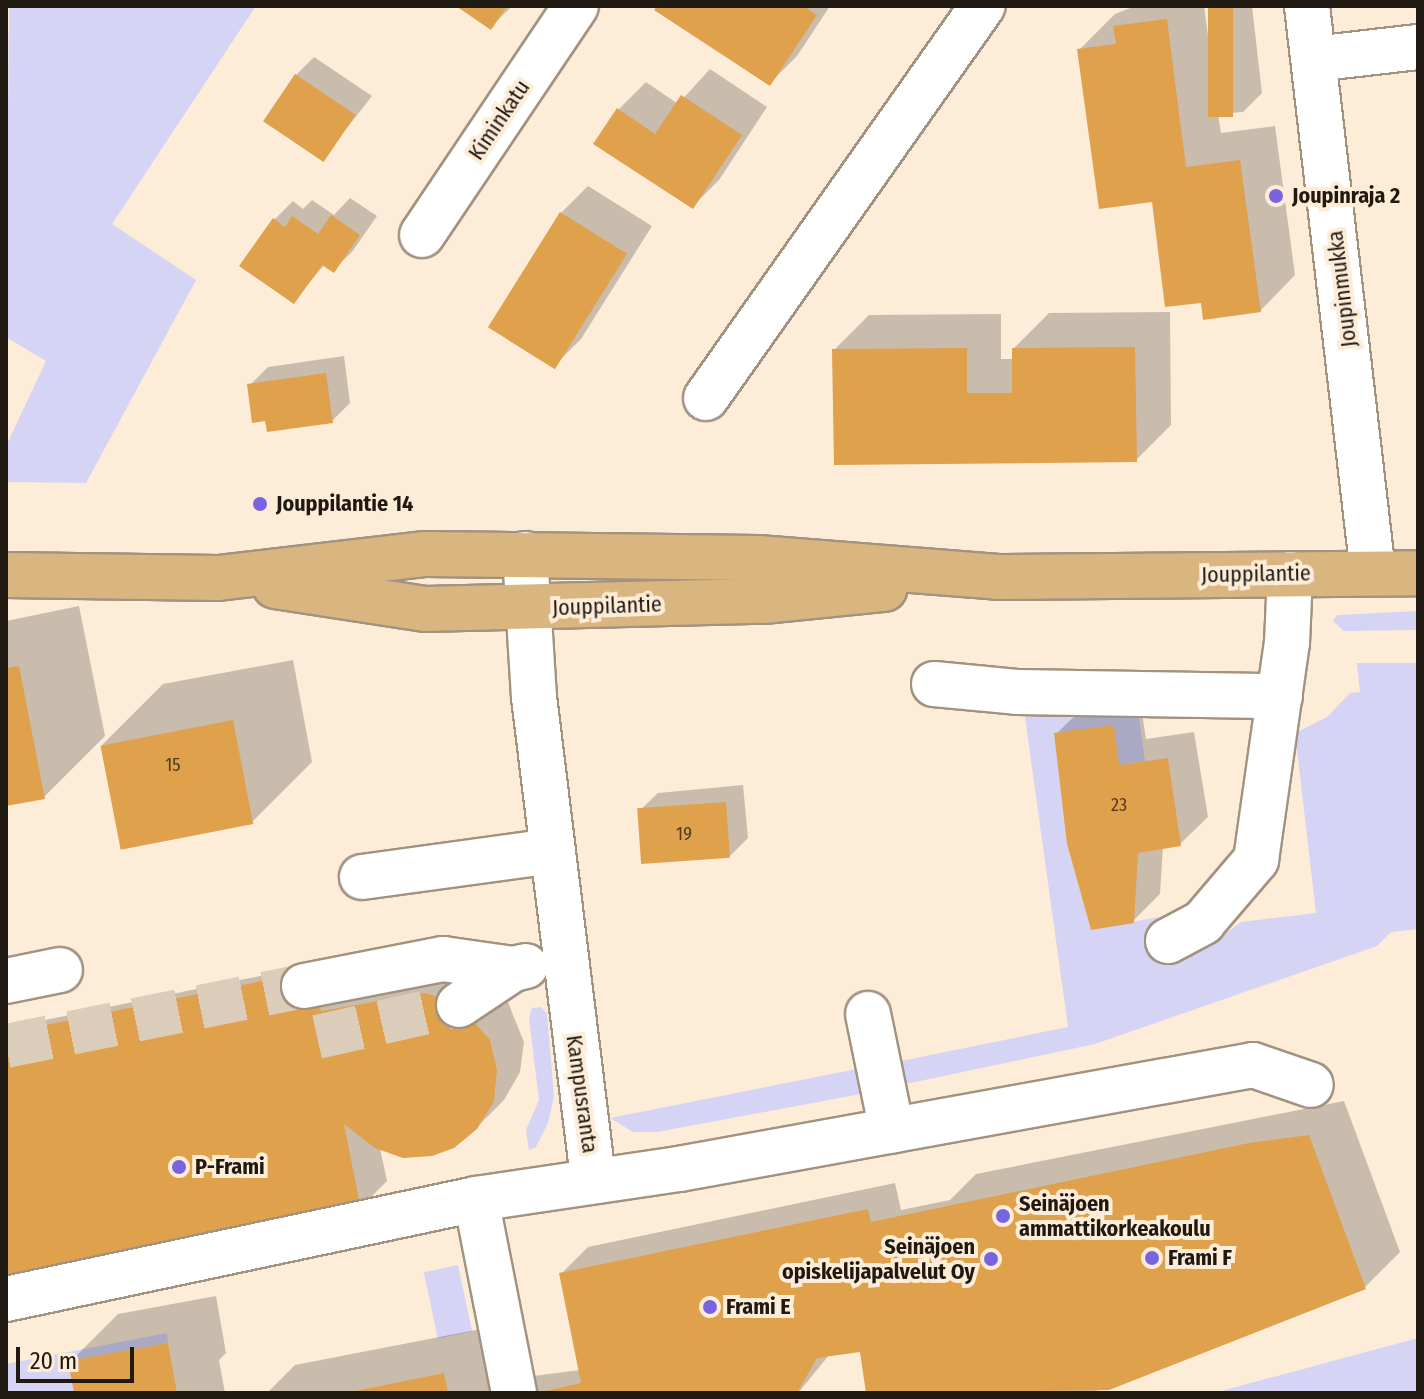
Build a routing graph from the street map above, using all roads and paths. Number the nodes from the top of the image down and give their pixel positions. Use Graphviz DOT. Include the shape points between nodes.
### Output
graph roads {
  1 [pos="576,6"];
  2 [pos="983,6"];
  3 [pos="1307,6"];
  4 [pos="1418,47"];
  5 [pos="1314,59"];
  6 [pos="422,235"];
  7 [pos="706,398"];
  8 [pos="525,554"];
  9 [pos="1373,573"];
  10 [pos="1418,573"];
  11 [pos="1290,574"];
  12 [pos="6,575"];
  13 [pos="998,577"];
  14 [pos="218,578"];
  15 [pos="527,609"];
  16 [pos="934,684"];
  17 [pos="1280,696"];
  18 [pos="551,851"];
  19 [pos="362,877"];
  20 [pos="1168,941"];
  21 [pos="564,958"];
  22 [pos="513,969"];
  23 [pos="60,970"];
  24 [pos="6,981"];
  25 [pos="304,986"];
  26 [pos="459,1005"];
  27 [pos="868,1014"];
  28 [pos="1311,1085"];
  29 [pos="892,1131"];
  30 [pos="593,1181"];
  31 [pos="476,1199"];
  32 [pos="6,1299"];
  33 [pos="514,1393"];
  1 -- 6 [label="street, Kiminkatu"];
  2 -- 7 [label="street"];
  3 -- 5 [label="street, Joupinmukka"];
  4 -- 5 [label="street"];
  5 -- 9 [label="street, Joupinmukka"];
  8 -- 13 [label="main road, Jouppilantie" via="758,558"];
  8 -- 14 [label="main road, Jouppilantie" via="426,554"];
  8 -- 15 [label="street, Kampusranta"];
  9 -- 10 [label="main road, Jouppilantie"];
  9 -- 11 [label="main road, Jouppilantie"];
  11 -- 13 [label="main road, Jouppilantie"];
  11 -- 17 [label="street"];
  12 -- 14 [label="main road, Jouppilantie"];
  13 -- 15 [label="main road, Jouppilantie" via="763,601"];
  14 -- 15 [label="main road, Jouppilantie" via="425,609"];
  15 -- 18 [label="street, Kampusranta"];
  16 -- 17 [label="street" via="1017,692"];
  17 -- 20 [label="street" via="1256,860 1203,922"];
  18 -- 19 [label="street"];
  18 -- 21 [label="street, Kampusranta"];
  21 -- 22 [label="street"];
  21 -- 30 [label="street, Kampusranta"];
  22 -- 25 [label="street" via="443,959"];
  22 -- 26 [label="street"];
  23 -- 24 [label="street"];
  27 -- 29 [label="street"];
  28 -- 29 [label="street" via="1253,1065"];
  29 -- 30 [label="street"];
  30 -- 31 [label="street, Kampusranta"];
  31 -- 32 [label="street, Kampusranta"];
  31 -- 33 [label="street"];
}
